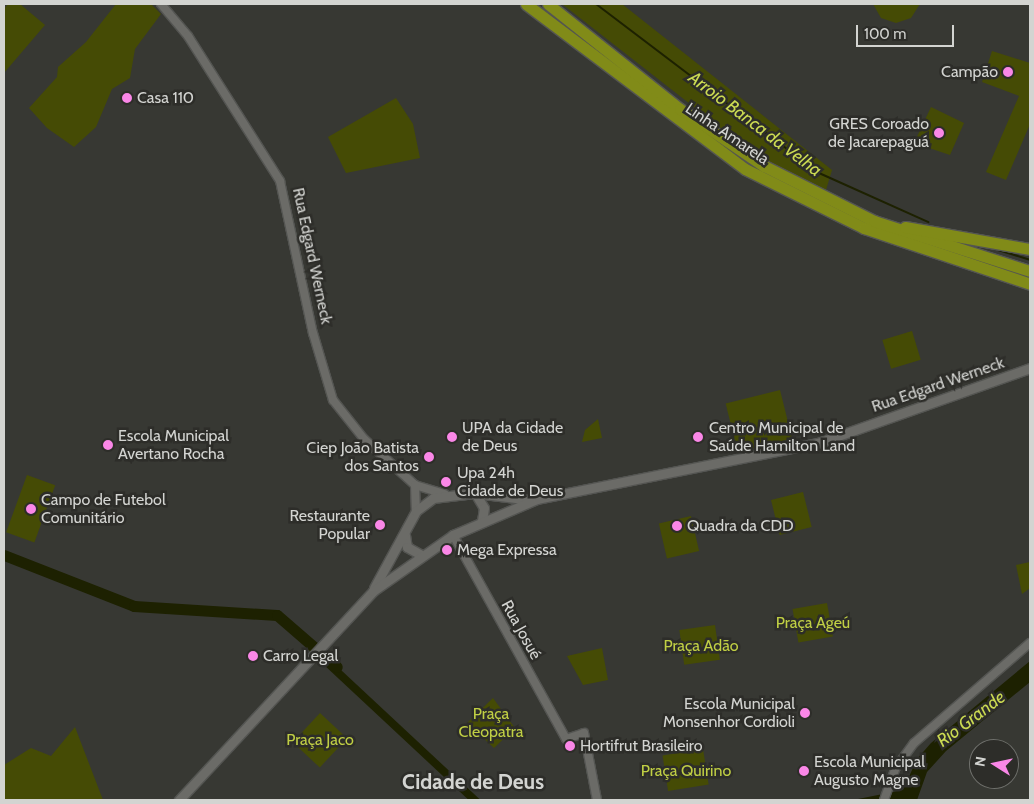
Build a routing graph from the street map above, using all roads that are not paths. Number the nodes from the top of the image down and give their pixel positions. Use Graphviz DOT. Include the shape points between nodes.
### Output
graph roads {
  1 [pos="161,4"];
  2 [pos="526,4"];
  3 [pos="548,4"];
  4 [pos="874,221"];
  5 [pos="1030,249"];
  6 [pos="991,266"];
  7 [pos="1030,272"];
  8 [pos="1030,284"];
  9 [pos="1030,368"];
  10 [pos="416,485"];
  11 [pos="475,493"];
  12 [pos="445,494"];
  13 [pos="534,500"];
  14 [pos="416,511"];
  15 [pos="482,521"];
  16 [pos="405,534"];
  17 [pos="453,535"];
  18 [pos="423,556"];
  19 [pos="373,591"];
  20 [pos="1030,643"];
  21 [pos="885,796"];
  22 [pos="179,800"];
  23 [pos="597,800"];
  1 -- 10 [label="street, Rua Edgard Werneck" via="188,36 280,181 312,333 333,400 364,439"];
  2 -- 6 [label="highway, Linha Amarela" via="745,168 864,228"];
  3 -- 4 [label="highway, Linha Amarela" via="722,139 764,166"];
  4 -- 5 [label="highway"];
  4 -- 6 [label="highway, Linha Amarela"];
  6 -- 7 [label="highway"];
  6 -- 8 [label="highway"];
  9 -- 13 [label="main road, Rua Edgard Werneck" via="818,443"];
  10 -- 12 [label="street, Rua Edgard Werneck"];
  10 -- 14 [label="street"];
  11 -- 12 [label="main road"];
  11 -- 13 [label="main road"];
  11 -- 15 [label="main road" via="484,508"];
  12 -- 14 [label="main road"];
  13 -- 15 [label="main road"];
  14 -- 16 [label="main road"];
  15 -- 17 [label="main road"];
  16 -- 18 [label="main road" via="407,547"];
  16 -- 19 [label="main road"];
  17 -- 18 [label="main road"];
  17 -- 23 [label="street, Rua Josué" via="566,739 584,733"];
  18 -- 19 [label="main road"];
  19 -- 22 [label="main road"];
  20 -- 21 [label="street" via="914,743 895,769"];
}
